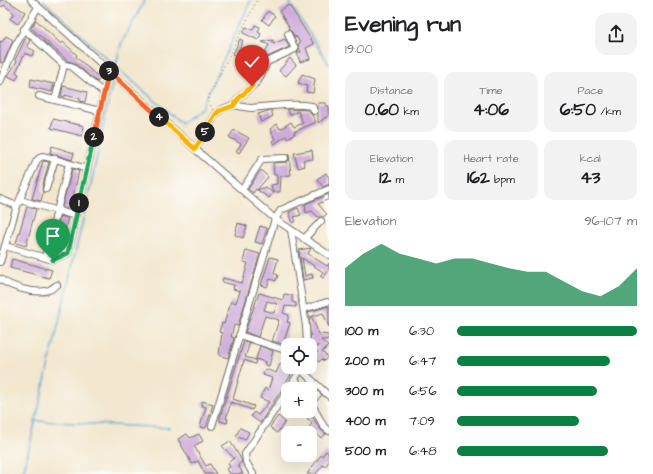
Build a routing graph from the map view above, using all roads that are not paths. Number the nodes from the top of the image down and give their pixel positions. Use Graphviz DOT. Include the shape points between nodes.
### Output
graph roads {
  1 [pos="30,0"];
  2 [pos="38,7"];
  3 [pos="24,29"];
  4 [pos="288,34"];
  5 [pos="64,65"];
  6 [pos="112,74"];
  7 [pos="0,80"];
  8 [pos="104,93"];
  9 [pos="39,96"];
  10 [pos="55,100"];
  11 [pos="233,106"];
  12 [pos="100,111"];
  13 [pos="314,111"];
  14 [pos="195,149"];
  15 [pos="285,158"];
  16 [pos="55,159"];
  17 [pos="70,164"];
  18 [pos="87,169"];
  19 [pos="46,189"];
  20 [pos="329,189"];
  21 [pos="242,190"];
  22 [pos="0,199"];
  23 [pos="20,200"];
  24 [pos="17,206"];
  25 [pos="57,210"];
  26 [pos="76,216"];
  27 [pos="275,219"];
  28 [pos="321,221"];
  29 [pos="291,230"];
  30 [pos="304,239"];
  31 [pos="3,250"];
  32 [pos="329,255"];
  33 [pos="45,258"];
  34 [pos="0,262"];
  35 [pos="0,279"];
  36 [pos="57,285"];
  37 [pos="327,302"];
  38 [pos="304,309"];
  39 [pos="239,335"];
  40 [pos="306,338"];
  41 [pos="281,349"];
  42 [pos="298,374"];
  43 [pos="307,374"];
  44 [pos="295,379"];
  45 [pos="293,382"];
  46 [pos="297,382"];
  47 [pos="329,396"];
  48 [pos="281,400"];
  49 [pos="317,414"];
  50 [pos="212,426"];
  51 [pos="329,431"];
  52 [pos="253,474"];
  1 -- 2 [label="street"];
  2 -- 3 [label="street"];
  2 -- 6 [label="street"];
  3 -- 5 [label="street"];
  3 -- 7 [label="street"];
  4 -- 11 [label="street" via="295,49 267,62 258,81"];
  5 -- 8 [label="street" via="71,66"];
  5 -- 10 [label="street"];
  6 -- 8 [label="street"];
  6 -- 14 [label="street"];
  8 -- 12 [label="street"];
  9 -- 10 [label="street"];
  10 -- 12 [label="street"];
  11 -- 13 [label="street" via="251,108 304,105 312,106"];
  11 -- 14 [label="street" via="216,114"];
  12 -- 18 [label="street"];
  14 -- 21 [label="street"];
  15 -- 21 [label="street" via="262,159"];
  16 -- 17 [label="street"];
  16 -- 19 [label="street"];
  16 -- 23 [label="street" via="42,156 39,158"];
  17 -- 18 [label="street"];
  17 -- 25 [label="street"];
  18 -- 26 [label="street"];
  20 -- 27 [label="street" via="281,210"];
  21 -- 27 [label="street"];
  22 -- 24 [label="street"];
  23 -- 24 [label="street"];
  23 -- 25 [label="street"];
  24 -- 31 [label="street"];
  25 -- 26 [label="street"];
  25 -- 33 [label="street"];
  26 -- 33 [label="street" via="68,253 53,260"];
  27 -- 29 [label="street"];
  27 -- 39 [label="street"];
  28 -- 30 [label="street"];
  29 -- 30 [label="street"];
  29 -- 38 [label="street"];
  30 -- 32 [label="street"];
  31 -- 33 [label="street"];
  31 -- 34 [label="street"];
  35 -- 36 [label="street" via="14,286 32,290 50,290"];
  37 -- 38 [label="street"];
  38 -- 40 [label="street"];
  39 -- 41 [label="street"];
  39 -- 50 [label="street"];
  42 -- 44 [label="street"];
  43 -- 47 [label="street"];
  44 -- 45 [label="street"];
  44 -- 46 [label="street"];
  48 -- 52 [label="street" via="245,454 246,462"];
  49 -- 51 [label="street"];
}
